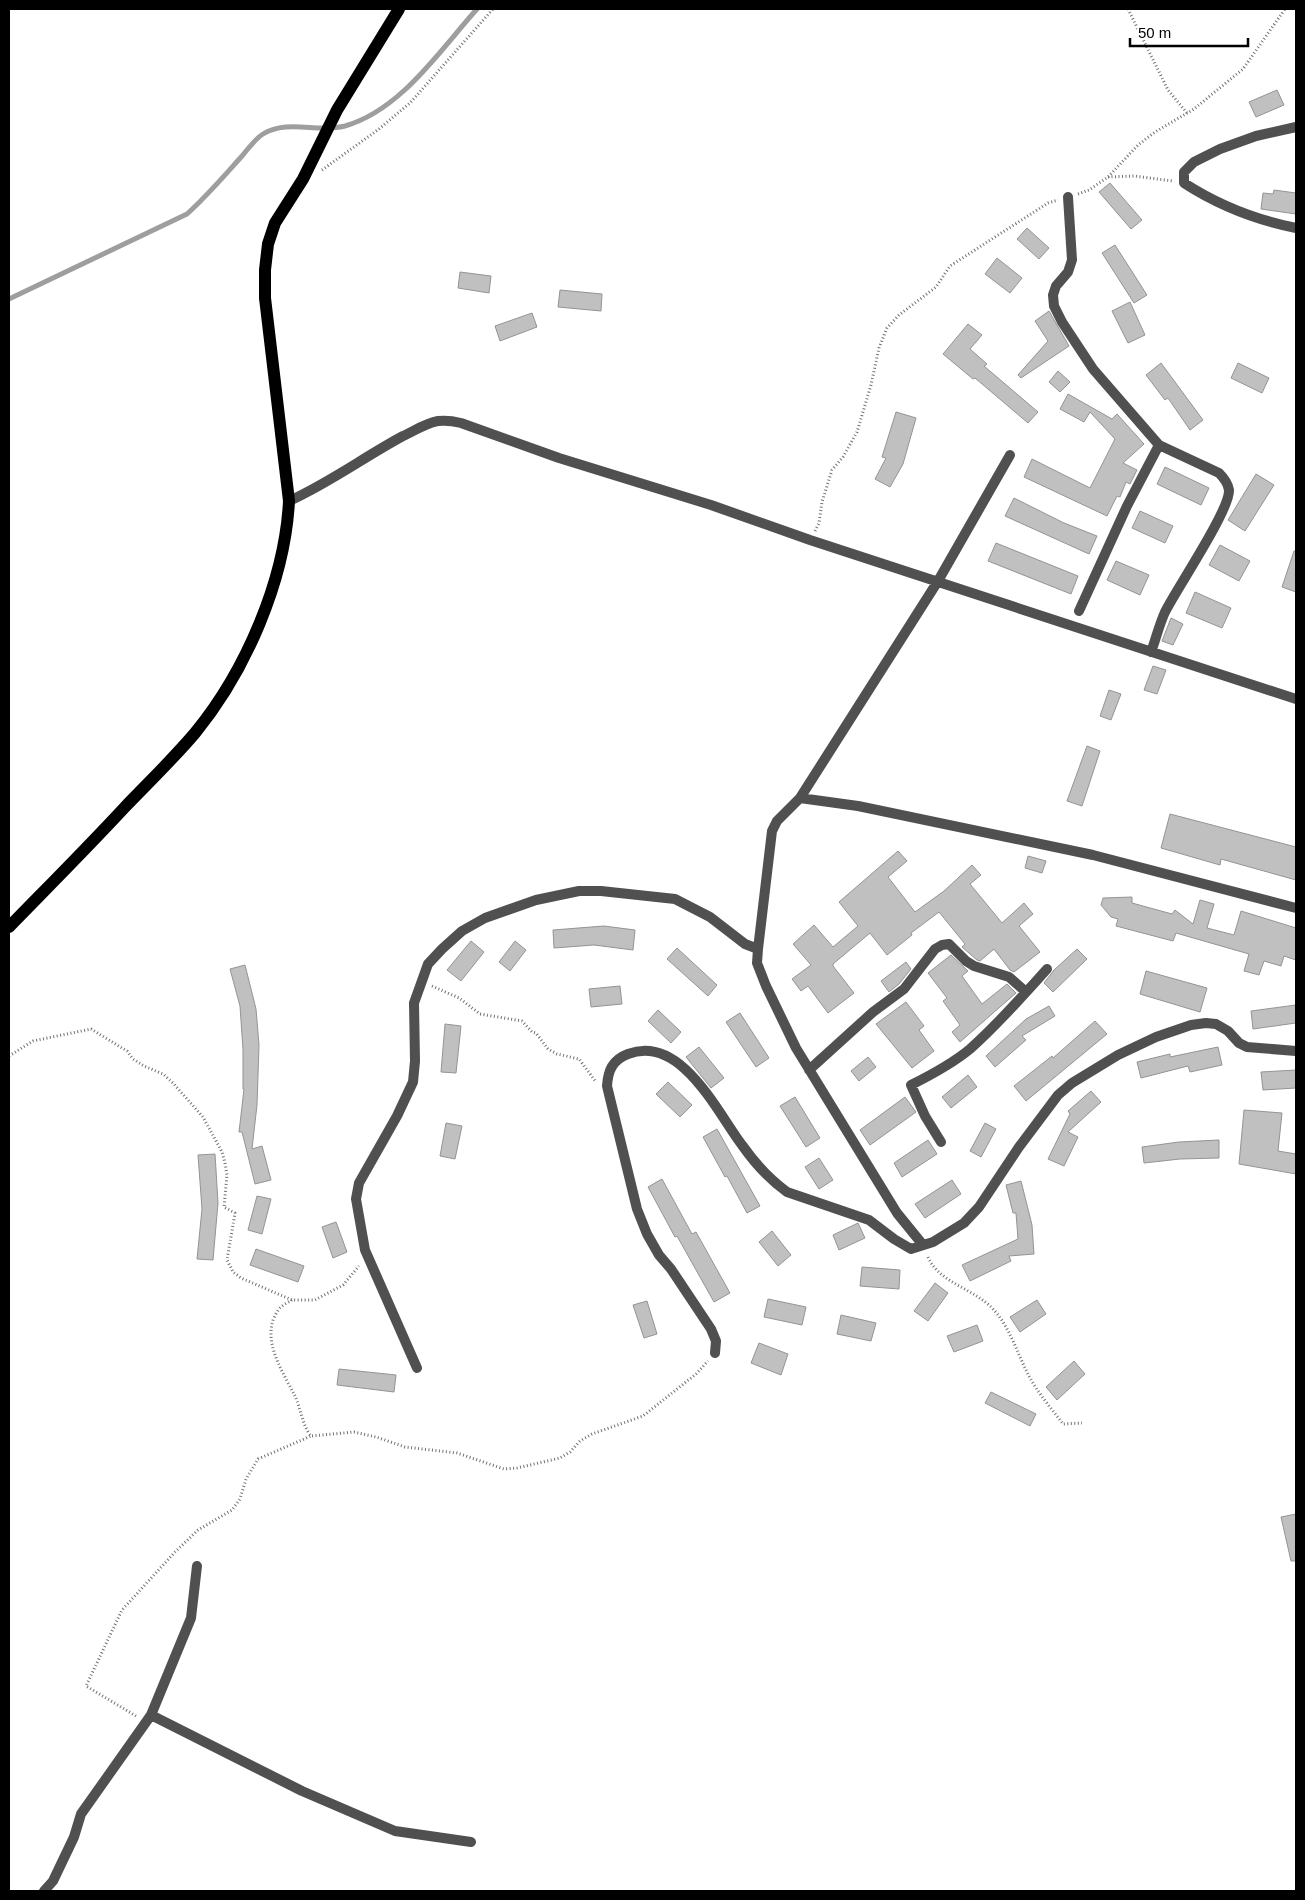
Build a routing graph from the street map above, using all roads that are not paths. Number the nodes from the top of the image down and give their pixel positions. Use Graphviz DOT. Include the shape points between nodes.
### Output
graph roads {
  1 [pos="398,9"];
  2 [pos="1296,127"];
  3 [pos="1068,197"];
  4 [pos="1296,228"];
  5 [pos="1159,445"];
  6 [pos="1010,455"];
  7 [pos="289,500"];
  8 [pos="938,581"];
  9 [pos="1079,611"];
  10 [pos="1151,652"];
  11 [pos="1296,699"];
  12 [pos="800,798"];
  13 [pos="1296,908"];
  14 [pos="9,927"];
  15 [pos="758,949"];
  16 [pos="1046,969"];
  17 [pos="1026,992"];
  18 [pos="1296,1051"];
  19 [pos="809,1070"];
  20 [pos="941,1142"];
  21 [pos="923,1245"];
  22 [pos="715,1353"];
  23 [pos="417,1368"];
  24 [pos="197,1566"];
  25 [pos="151,1715"];
  26 [pos="472,1842"];
  27 [pos="44,1891"];
  1 -- 7 [label="main road" via="337,110 303,178 275,223 268,244 266,307"];
  2 -- 4 [label="street" via="1220,149 1194,162 1184,172 1184,183 1226,207"];
  3 -- 5 [label="street" via="1072,260 1068,272 1056,286 1054,306 1093,369"];
  5 -- 9 [label="street"];
  5 -- 10 [label="street" via="1219,474 1229,490 1205,545 1164,614"];
  6 -- 8 [label="street"];
  7 -- 8 [label="street" via="423,426 447,420"];
  7 -- 14 [label="main road" via="288,525 267,604 243,658 206,719"];
  8 -- 10 [label="street"];
  8 -- 12 [label="street"];
  10 -- 11 [label="street"];
  12 -- 13 [label="street" via="858,806 1093,854"];
  12 -- 15 [label="street" via="777,821 772,831"];
  15 -- 19 [label="street" via="758,963 766,986"];
  15 -- 23 [label="street" via="745,944 710,917 675,899 579,891 536,900 485,918 462,931 428,964 414,1003 413,1082 359,1183 356,1199 366,1250"];
  16 -- 17 [label="street"];
  17 -- 19 [label="street" via="1008,977 974,966 949,944 942,945 904,989 873,1012"];
  17 -- 20 [label="street" via="970,1049 911,1085"];
  18 -- 21 [label="street" via="1247,1047 1228,1031 1206,1023 1156,1037 1118,1055 1058,1095 979,1207 964,1223"];
  19 -- 21 [label="street" via="897,1213"];
  21 -- 22 [label="street" via="911,1249 870,1220 786,1192 741,1144 699,1084 686,1071 661,1054 650,1051 627,1054 617,1060 608,1072 607,1086 628,1178 647,1234 711,1330 716,1341"];
  24 -- 25 [label="street" via="191,1618"];
  25 -- 26 [label="street" via="302,1791 395,1831"];
  25 -- 27 [label="street" via="82,1814 53,1881"];
}
